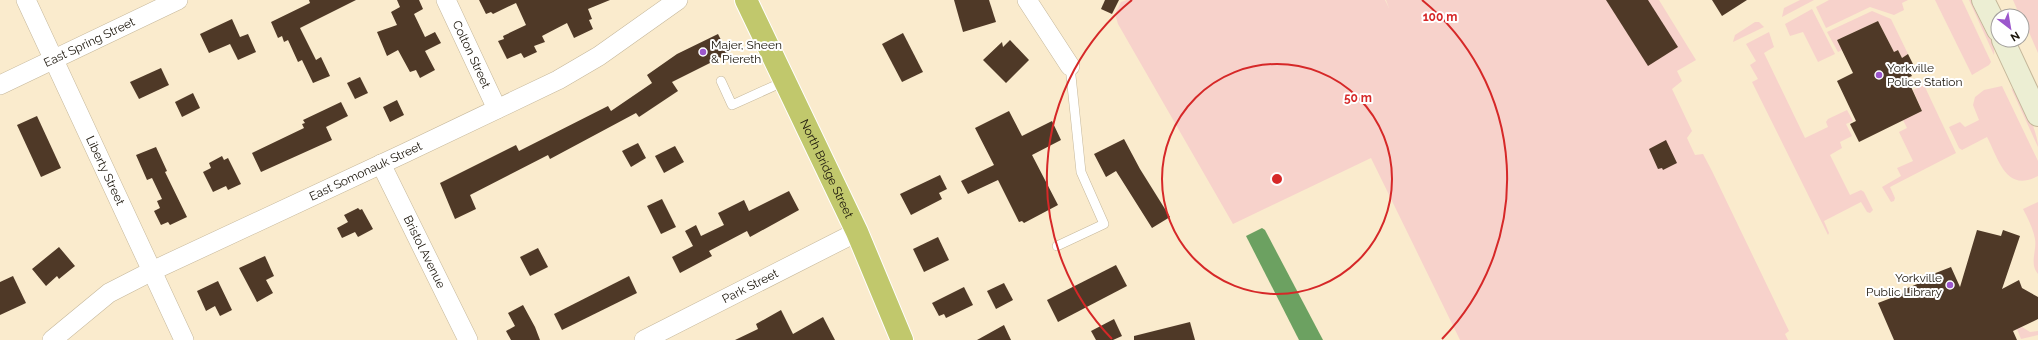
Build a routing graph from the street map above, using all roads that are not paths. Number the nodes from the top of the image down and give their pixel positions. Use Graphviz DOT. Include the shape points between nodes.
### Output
graph roads {
  1 [pos="26,0"];
  2 [pos="178,0"];
  3 [pos="446,0"];
  4 [pos="678,0"];
  5 [pos="746,0"];
  6 [pos="1027,0"];
  7 [pos="1983,0"];
  8 [pos="1990,14"];
  9 [pos="2007,48"];
  10 [pos="54,60"];
  11 [pos="1070,66"];
  12 [pos="721,80"];
  13 [pos="785,81"];
  14 [pos="0,85"];
  15 [pos="497,109"];
  16 [pos="2038,115"];
  17 [pos="381,164"];
  18 [pos="857,232"];
  19 [pos="1057,246"];
  20 [pos="152,271"];
  21 [pos="52,340"];
  22 [pos="184,340"];
  23 [pos="468,340"];
  24 [pos="644,340"];
  25 [pos="902,340"];
  1 -- 10 [label="street, Liberty Street"];
  2 -- 10 [label="street, East Spring Street"];
  3 -- 15 [label="street, Colton Street"];
  4 -- 15 [label="street, East Somonauk Street" via="599,56 558,80"];
  5 -- 13 [label="highway, North Bridge Street"];
  6 -- 11 [label="street"];
  7 -- 8 [label="street"];
  9 -- 16 [label="street"];
  10 -- 14 [label="street, East Spring Street"];
  10 -- 20 [label="street, Liberty Street"];
  11 -- 19 [label="lane" via="1081,172 1104,224"];
  12 -- 13 [label="lane" via="732,105"];
  13 -- 18 [label="highway, North Bridge Street"];
  15 -- 17 [label="street, East Somonauk Street"];
  17 -- 20 [label="street, East Somonauk Street"];
  17 -- 23 [label="street, Bristol Avenue"];
  18 -- 24 [label="street, Park Street"];
  18 -- 25 [label="highway, North Bridge Street"];
  20 -- 21 [label="street, East Somonauk Street" via="110,293"];
  20 -- 22 [label="street, Liberty Street"];
}
